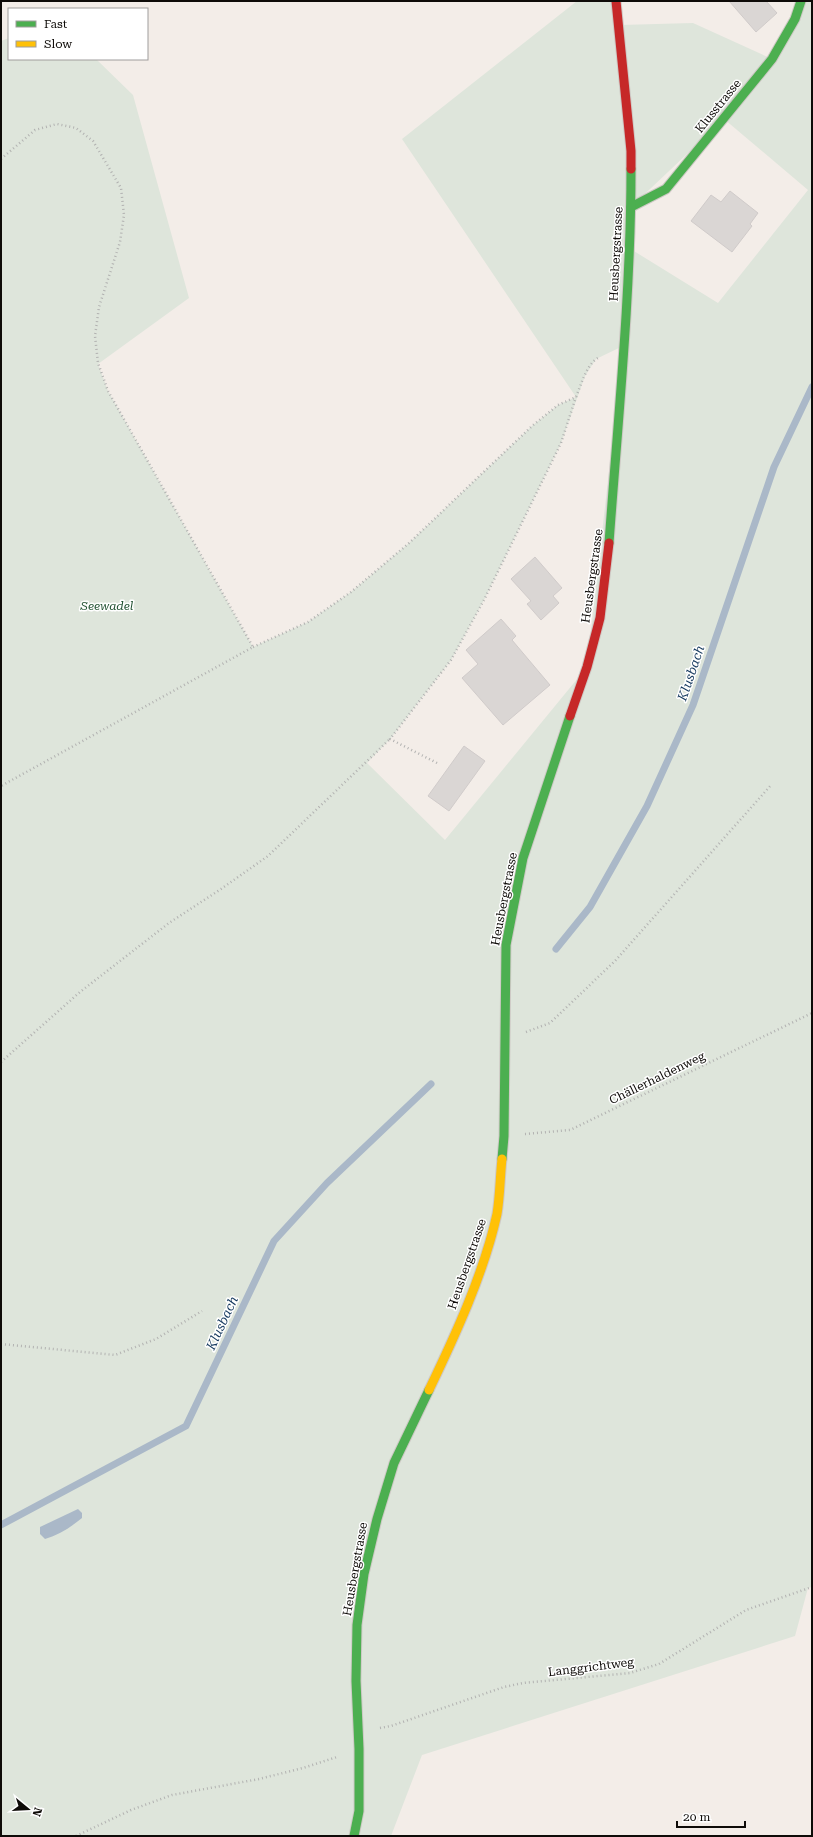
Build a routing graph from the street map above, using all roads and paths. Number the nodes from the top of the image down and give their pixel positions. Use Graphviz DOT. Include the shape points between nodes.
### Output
graph roads {
  1 [pos="616,1"];
  2 [pos="801,1"];
  3 [pos="1,159"];
  4 [pos="631,207"];
  5 [pos="624,346"];
  6 [pos="576,397"];
  7 [pos="253,647"];
  8 [pos="390,739"];
  9 [pos="437,763"];
  10 [pos="772,784"];
  11 [pos="1,786"];
  12 [pos="812,1013"];
  13 [pos="504,1040"];
  14 [pos="1,1062"];
  15 [pos="504,1136"];
  16 [pos="202,1310"];
  17 [pos="1,1344"];
  18 [pos="812,1587"];
  19 [pos="359,1731"];
  20 [pos="360,1749"];
  21 [pos="76,1836"];
  22 [pos="354,1836"];
  1 -- 4 [label="street, Heusbergstrasse" via="631,151"];
  2 -- 4 [label="street, Klusstrasse" via="795,19 772,59 666,190"];
  3 -- 7 [label="path" via="35,130 57,124 76,128 93,141 121,188 124,214 120,242 99,307 95,336 98,363 108,391"];
  4 -- 5 [label="street, Heusbergstrasse"];
  5 -- 6 [label="path" via="596,359"];
  5 -- 13 [label="street, Heusbergstrasse" via="612,521 600,618 587,667 523,858 506,945"];
  6 -- 7 [label="path" via="558,405 532,426 408,544 351,592 308,622"];
  6 -- 8 [label="path" via="561,443 484,600 451,660"];
  7 -- 11 [label="path"];
  8 -- 9 [label="path"];
  8 -- 14 [label="path" via="268,856 169,923 80,992"];
  10 -- 13 [label="path" via="614,960 550,1023"];
  12 -- 15 [label="path, Chällerhaldenweg" via="570,1130"];
  13 -- 15 [label="street, Heusbergstrasse"];
  15 -- 19 [label="street, Heusbergstrasse" via="497,1213 483,1262 451,1344 394,1463 376,1519 364,1574 358,1625 356,1681"];
  16 -- 17 [label="path" via="156,1339 115,1355"];
  18 -- 19 [label="path, Langgrichtweg" via="746,1610 659,1664 630,1674 504,1687 391,1726"];
  19 -- 20 [label="street, Heusbergstrasse"];
  20 -- 21 [label="path" via="259,1779 172,1796 131,1810"];
  20 -- 22 [label="street, Heusbergstrasse" via="358,1811"];
}
